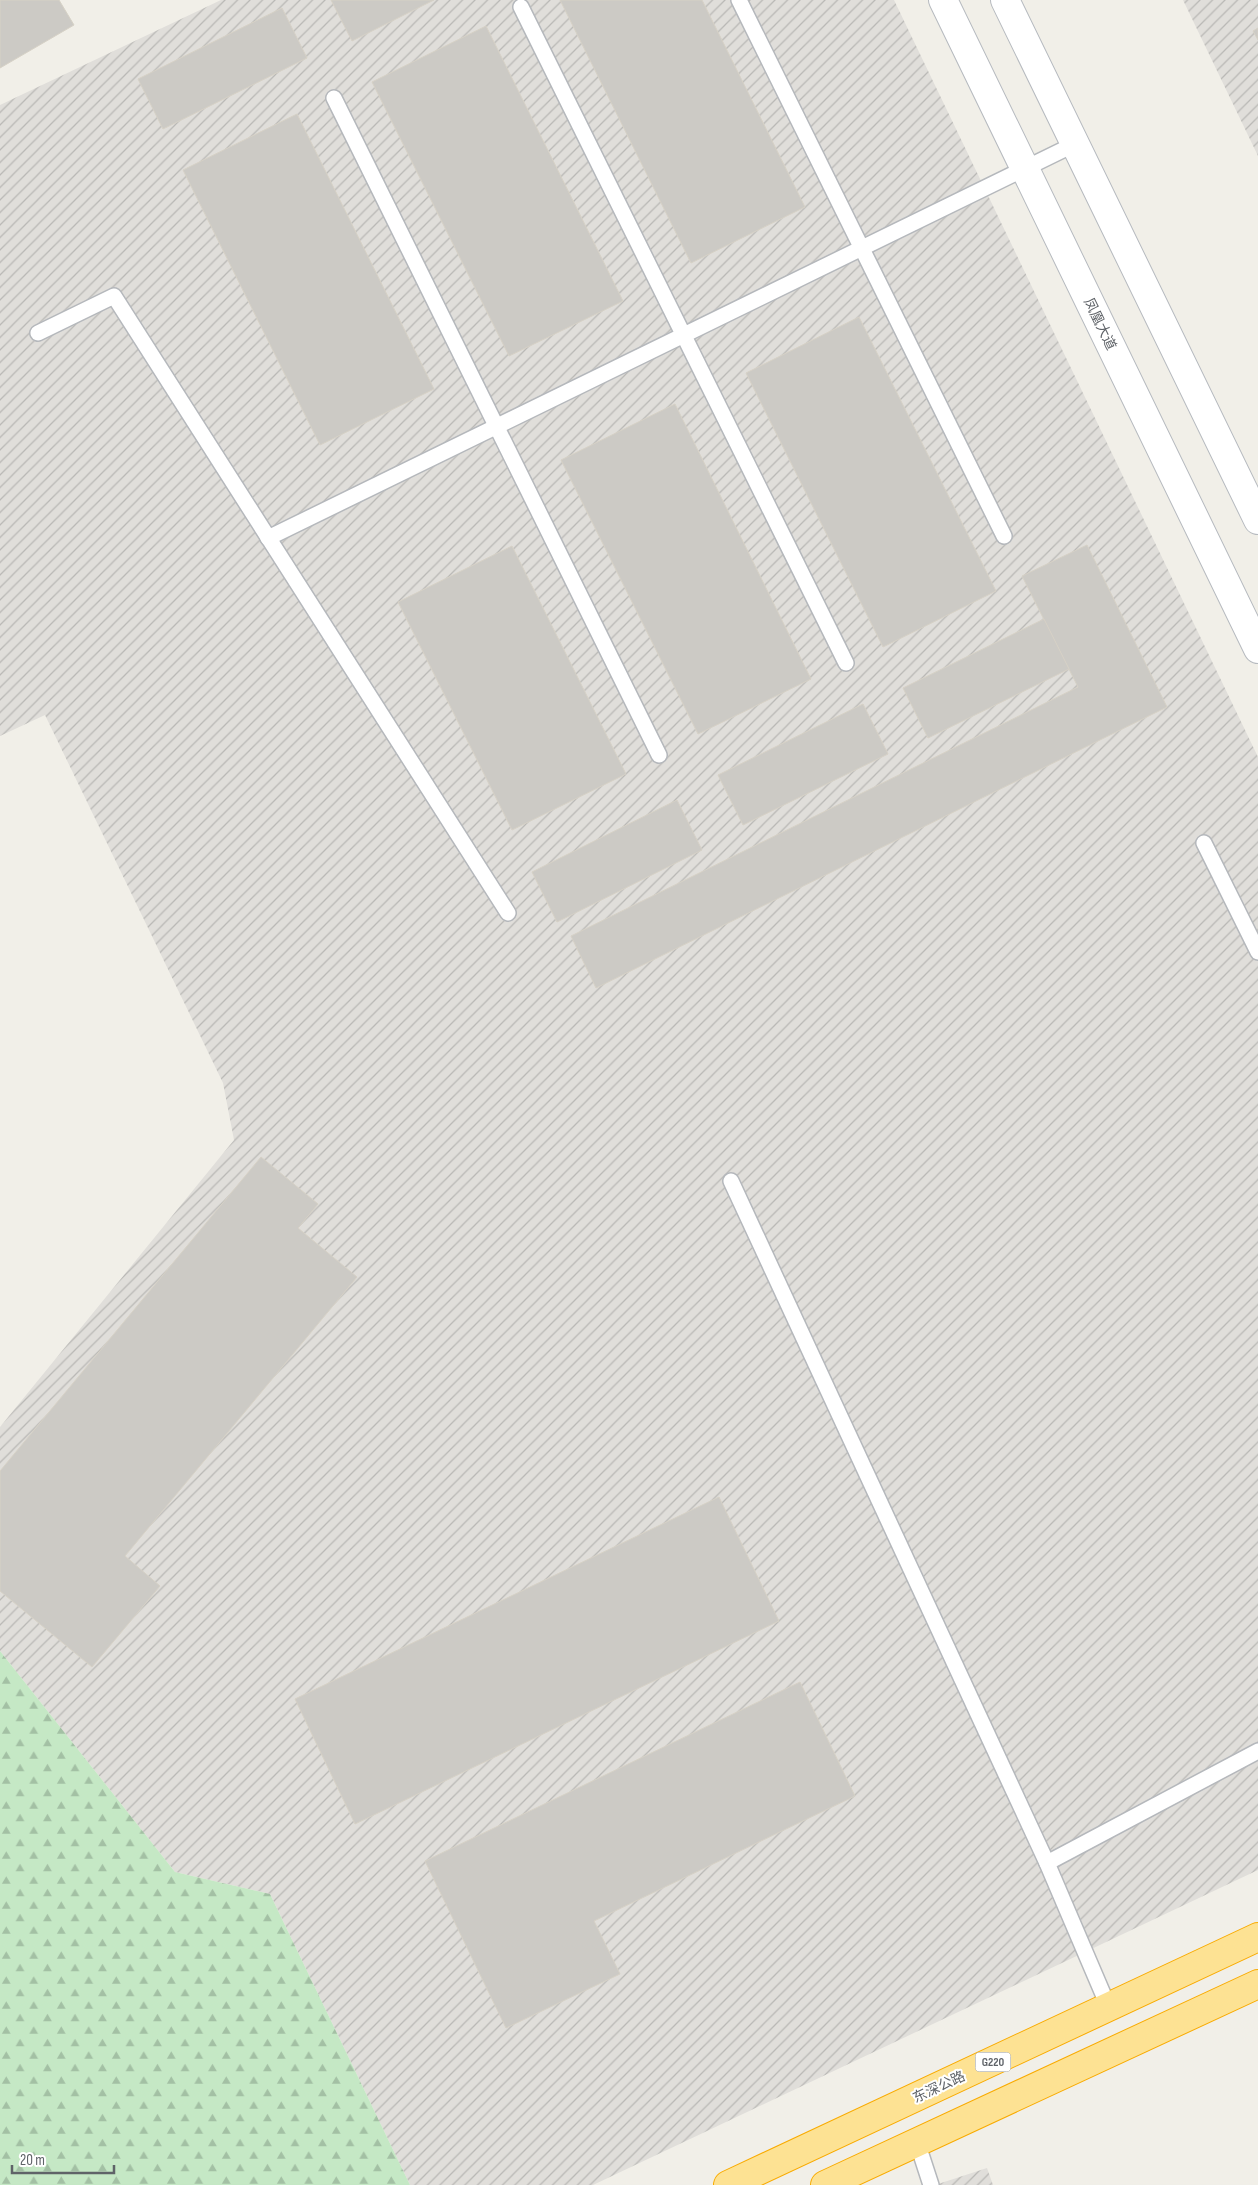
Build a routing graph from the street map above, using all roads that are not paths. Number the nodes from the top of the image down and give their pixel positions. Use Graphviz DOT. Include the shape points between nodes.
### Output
graph roads {
  1 [pos="739,0"];
  2 [pos="942,0"];
  3 [pos="1005,0"];
  4 [pos="521,7"];
  5 [pos="334,98"];
  6 [pos="1075,144"];
  7 [pos="1025,169"];
  8 [pos="862,248"];
  9 [pos="38,333"];
  10 [pos="684,335"];
  11 [pos="497,427"];
  12 [pos="1258,520"];
  13 [pos="1004,536"];
  14 [pos="268,538"];
  15 [pos="1258,649"];
  16 [pos="846,663"];
  17 [pos="659,756"];
  18 [pos="1204,843"];
  19 [pos="508,913"];
  20 [pos="1258,952"];
  21 [pos="731,1182"];
  22 [pos="1258,1752"];
  23 [pos="1047,1863"];
  24 [pos="1258,1937"];
  25 [pos="1258,1984"];
  26 [pos="1109,2008"];
  27 [pos="917,2142"];
  28 [pos="728,2185"];
  29 [pos="825,2185"];
  30 [pos="931,2185"];
  1 -- 8 [label="lane"];
  2 -- 7 [label="main road, 凤凰大道"];
  3 -- 6 [label="main road"];
  4 -- 10 [label="lane"];
  5 -- 11 [label="lane"];
  6 -- 7 [label="lane"];
  6 -- 12 [label="main road"];
  7 -- 8 [label="lane"];
  7 -- 15 [label="main road, 凤凰大道"];
  8 -- 10 [label="lane"];
  8 -- 13 [label="lane"];
  9 -- 14 [label="lane" via="114,296"];
  10 -- 11 [label="lane"];
  10 -- 16 [label="lane"];
  11 -- 14 [label="lane"];
  11 -- 17 [label="lane"];
  14 -- 19 [label="lane"];
  18 -- 20 [label="lane"];
  21 -- 23 [label="lane"];
  22 -- 23 [label="lane"];
  23 -- 26 [label="lane"];
  24 -- 26 [label="highway, 东深公路 / G220"];
  25 -- 27 [label="highway"];
  26 -- 28 [label="highway, 东深公路 / G220"];
  27 -- 29 [label="highway"];
  27 -- 30 [label="lane"];
}
